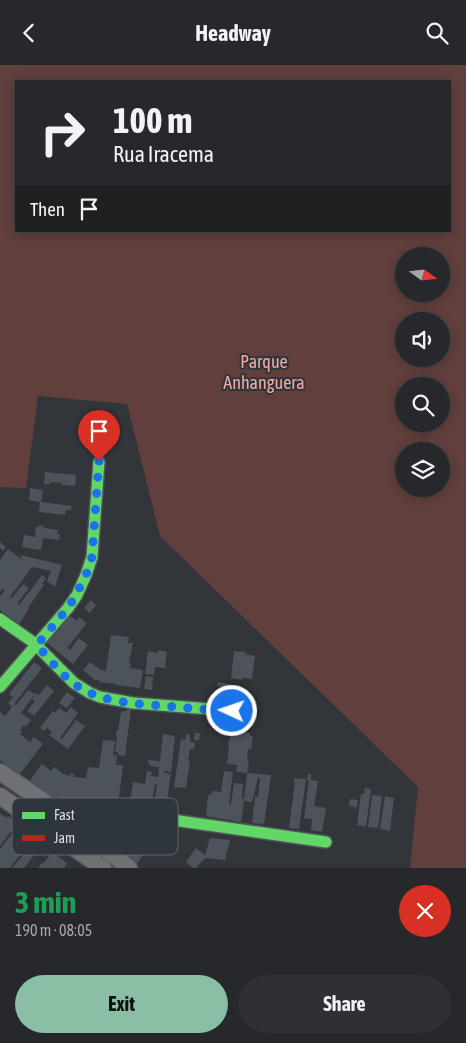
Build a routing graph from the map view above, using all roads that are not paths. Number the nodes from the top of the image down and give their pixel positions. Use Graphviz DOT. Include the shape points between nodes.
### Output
graph roads {
  1 [pos="99,461"];
  2 [pos="0,619"];
  3 [pos="37,645"];
  4 [pos="0,687"];
  5 [pos="250,712"];
  6 [pos="0,772"];
  7 [pos="0,795"];
  8 [pos="39,798"];
  9 [pos="12,803"];
  10 [pos="178,821"];
  11 [pos="326,842"];
  12 [pos="85,855"];
  13 [pos="113,855"];
  14 [pos="103,868"];
  15 [pos="129,868"];
  1 -- 3 [label="street" via="92,557 86,575 68,608"];
  2 -- 3 [label="street"];
  3 -- 4 [label="street"];
  3 -- 5 [label="street" via="69,680 96,695 140,704"];
  6 -- 8 [label="street"];
  7 -- 9 [label="street"];
  10 -- 11 [label="street"];
  12 -- 14 [label="street"];
  13 -- 15 [label="street"];
}
